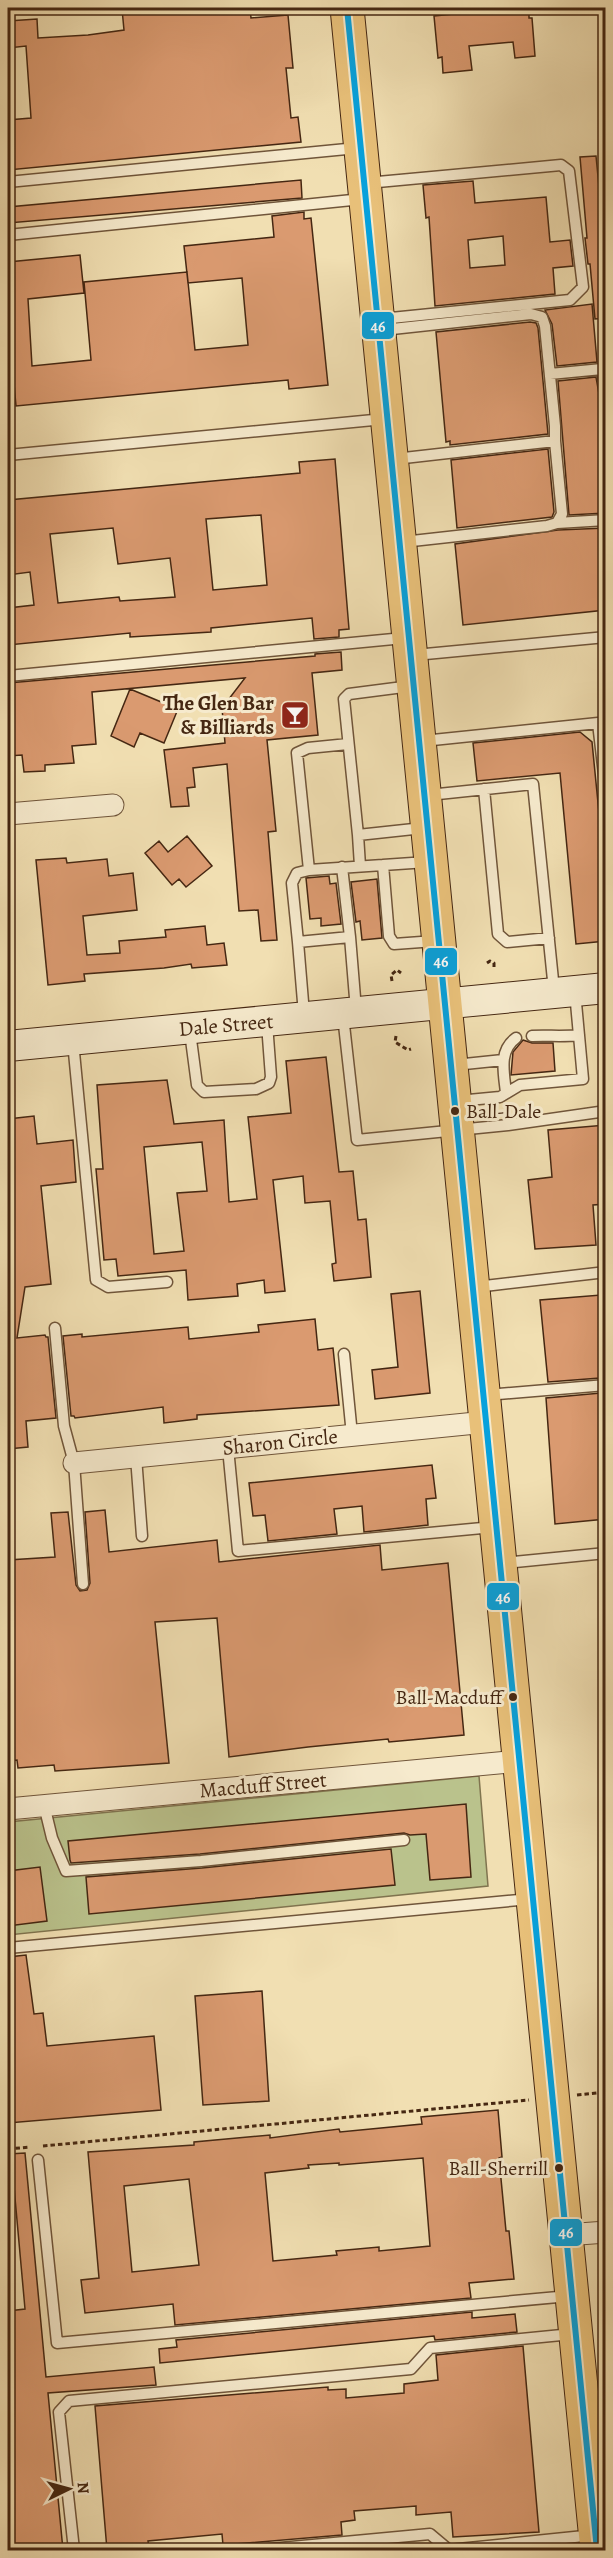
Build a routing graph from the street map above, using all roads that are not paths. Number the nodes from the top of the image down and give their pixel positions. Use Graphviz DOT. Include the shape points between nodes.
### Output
graph roads {
  1 [pos="347,8"];
  2 [pos="361,148"];
  3 [pos="8,182"];
  4 [pos="365,191"];
  5 [pos="8,235"];
  6 [pos="378,325"];
  7 [pos="550,374"];
  8 [pos="606,399"];
  9 [pos="388,418"];
  10 [pos="555,441"];
  11 [pos="8,455"];
  12 [pos="392,459"];
  13 [pos="606,520"];
  14 [pos="558,523"];
  15 [pos="400,542"];
  16 [pos="606,637"];
  17 [pos="411,660"];
  18 [pos="8,676"];
  19 [pos="419,742"];
  20 [pos="348,744"];
  21 [pos="484,789"];
  22 [pos="606,792"];
  23 [pos="424,795"];
  24 [pos="113,805"];
  25 [pos="8,814"];
  26 [pos="428,827"];
  27 [pos="358,835"];
  28 [pos="430,862"];
  29 [pos="383,864"];
  30 [pos="360,866"];
  31 [pos="342,867"];
  32 [pos="309,870"];
  33 [pos="350,937"];
  34 [pos="549,938"];
  35 [pos="438,941"];
  36 [pos="298,942"];
  37 [pos="606,988"];
  38 [pos="565,992"];
  39 [pos="445,1004"];
  40 [pos="349,1013"];
  41 [pos="304,1017"];
  42 [pos="266,1021"];
  43 [pos="189,1028"];
  44 [pos="579,1035"];
  45 [pos="532,1036"];
  46 [pos="516,1038"];
  47 [pos="73,1040"];
  48 [pos="8,1046"];
  49 [pos="503,1060"];
  50 [pos="451,1065"];
  51 [pos="506,1093"];
  52 [pos="606,1111"];
  53 [pos="456,1115"];
  54 [pos="606,1272"];
  55 [pos="167,1282"];
  56 [pos="473,1287"];
  57 [pos="55,1328"];
  58 [pos="344,1354"];
  59 [pos="606,1385"];
  60 [pos="485,1409"];
  61 [pos="352,1435"];
  62 [pos="228,1448"];
  63 [pos="136,1457"];
  64 [pos="74,1463"];
  65 [pos="496,1527"];
  66 [pos="142,1536"];
  67 [pos="606,1553"];
  68 [pos="500,1563"];
  69 [pos="83,1584"];
  70 [pos="519,1761"];
  71 [pos="44,1805"];
  72 [pos="8,1809"];
  73 [pos="404,1840"];
  74 [pos="533,1898"];
  75 [pos="8,1948"];
  76 [pos="38,2160"];
  77 [pos="606,2232"];
  78 [pos="566,2235"];
  79 [pos="572,2295"];
  80 [pos="576,2334"];
  81 [pos="596,2543"];
  82 [pos="74,2550"];
  83 [pos="259,2550"];
  1 -- 2 [label="main road"];
  2 -- 3 [label="lane"];
  2 -- 4 [label="main road"];
  4 -- 5 [label="lane"];
  4 -- 6 [label="main road"];
  4 -- 6 [label="lane" via="561,165 569,171 583,288 570,300"];
  6 -- 7 [label="lane" via="537,315 544,321"];
  6 -- 9 [label="main road"];
  7 -- 8 [label="lane" via="602,369"];
  7 -- 10 [label="lane"];
  9 -- 11 [label="lane"];
  9 -- 12 [label="main road"];
  10 -- 12 [label="lane"];
  10 -- 14 [label="lane" via="562,514"];
  12 -- 15 [label="main road"];
  13 -- 14 [label="lane"];
  14 -- 15 [label="lane"];
  15 -- 17 [label="main road"];
  16 -- 17 [label="lane"];
  17 -- 18 [label="lane"];
  17 -- 19 [label="main road"];
  17 -- 20 [label="lane" via="345,696"];
  19 -- 22 [label="lane" via="598,723"];
  19 -- 23 [label="main road"];
  20 -- 27 [label="lane"];
  20 -- 32 [label="lane" via="308,748 297,753"];
  21 -- 23 [label="lane"];
  21 -- 34 [label="lane" via="498,934 507,942"];
  21 -- 34 [label="lane" via="533,784"];
  23 -- 26 [label="main road"];
  24 -- 25 [label="street"];
  26 -- 27 [label="lane"];
  26 -- 28 [label="main road"];
  27 -- 30 [label="lane"];
  28 -- 29 [label="lane"];
  28 -- 35 [label="main road"];
  29 -- 30 [label="lane"];
  29 -- 35 [label="lane" via="391,941"];
  30 -- 31 [label="lane"];
  31 -- 32 [label="lane"];
  31 -- 33 [label="lane"];
  32 -- 36 [label="lane" via="297,873 292,883"];
  33 -- 36 [label="lane"];
  33 -- 40 [label="lane"];
  34 -- 38 [label="lane"];
  35 -- 39 [label="main road"];
  36 -- 41 [label="lane"];
  37 -- 38 [label="street, Dale Street"];
  38 -- 39 [label="street, Dale Street"];
  38 -- 44 [label="lane"];
  39 -- 40 [label="street, Dale Street"];
  39 -- 50 [label="main road"];
  40 -- 41 [label="street, Dale Street"];
  40 -- 53 [label="lane" via="357,1140"];
  41 -- 42 [label="street, Dale Street"];
  42 -- 43 [label="street, Dale Street"];
  42 -- 43 [label="lane" via="271,1077 269,1083 256,1089 201,1090 195,1080"];
  43 -- 47 [label="street, Dale Street"];
  44 -- 45 [label="lane"];
  44 -- 51 [label="lane" via="583,1078 520,1085"];
  46 -- 49 [label="lane" via="507,1044"];
  47 -- 48 [label="street, Dale Street"];
  47 -- 55 [label="lane" via="96,1280 108,1287"];
  49 -- 50 [label="lane"];
  49 -- 51 [label="lane"];
  50 -- 53 [label="main road"];
  51 -- 53 [label="lane"];
  52 -- 53 [label="lane" via="508,1125"];
  53 -- 56 [label="main road"];
  54 -- 56 [label="lane"];
  56 -- 60 [label="main road"];
  57 -- 64 [label="lane" via="64,1426"];
  58 -- 61 [label="lane"];
  59 -- 60 [label="lane"];
  60 -- 61 [label="street, Sharon Circle"];
  60 -- 65 [label="main road"];
  61 -- 62 [label="street, Sharon Circle"];
  62 -- 63 [label="street, Sharon Circle"];
  62 -- 65 [label="lane" via="238,1551"];
  63 -- 64 [label="street, Sharon Circle"];
  63 -- 66 [label="lane"];
  64 -- 69 [label="lane"];
  65 -- 68 [label="main road"];
  67 -- 68 [label="lane"];
  68 -- 70 [label="main road"];
  70 -- 71 [label="street, Macduff Street"];
  70 -- 74 [label="main road"];
  71 -- 72 [label="street, Macduff Street"];
  71 -- 73 [label="lane" via="66,1871"];
  74 -- 75 [label="lane"];
  74 -- 78 [label="main road"];
  76 -- 79 [label="lane" via="57,2343"];
  77 -- 78 [label="street"];
  78 -- 79 [label="main road"];
  79 -- 80 [label="main road"];
  80 -- 81 [label="main road"];
  80 -- 82 [label="lane" via="430,2348 411,2369 69,2401 60,2412"];
  81 -- 83 [label="lane" via="449,2550 430,2534"];
}
